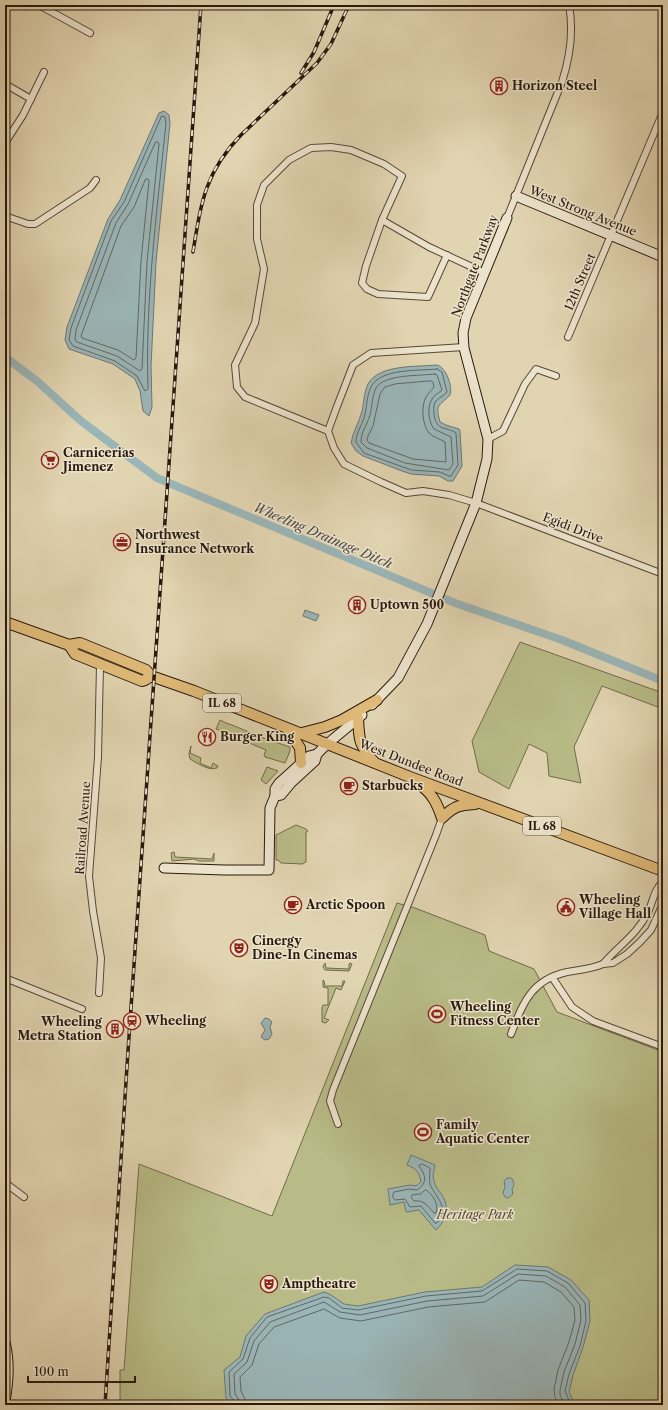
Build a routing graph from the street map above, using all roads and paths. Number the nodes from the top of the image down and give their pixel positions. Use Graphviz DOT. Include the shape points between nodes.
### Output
graph roads {
  1 [pos="39,5"];
  2 [pos="578,5"];
  3 [pos="569,6"];
  4 [pos="90,34"];
  5 [pos="44,72"];
  6 [pos="5,84"];
  7 [pos="31,99"];
  8 [pos="663,112"];
  9 [pos="5,143"];
  10 [pos="96,180"];
  11 [pos="516,196"];
  12 [pos="5,216"];
  13 [pos="506,218"];
  14 [pos="382,220"];
  15 [pos="611,235"];
  16 [pos="447,255"];
  17 [pos="663,257"];
  18 [pos="484,273"];
  19 [pos="568,337"];
  20 [pos="464,347"];
  21 [pos="556,376"];
  22 [pos="328,431"];
  23 [pos="488,439"];
  24 [pos="476,503"];
  25 [pos="663,574"];
  26 [pos="5,622"];
  27 [pos="69,645"];
  28 [pos="100,665"];
  29 [pos="151,676"];
  30 [pos="377,700"];
  31 [pos="358,718"];
  32 [pos="288,729"];
  33 [pos="298,734"];
  34 [pos="326,745"];
  35 [pos="317,754"];
  36 [pos="301,763"];
  37 [pos="375,763"];
  38 [pos="410,777"];
  39 [pos="275,796"];
  40 [pos="479,803"];
  41 [pos="442,818"];
  42 [pos="164,868"];
  43 [pos="663,871"];
  44 [pos="663,882"];
  45 [pos="663,904"];
  46 [pos="603,964"];
  47 [pos="5,978"];
  48 [pos="552,978"];
  49 [pos="99,993"];
  50 [pos="82,1009"];
  51 [pos="511,1034"];
  52 [pos="663,1047"];
  53 [pos="338,1124"];
  54 [pos="5,1185"];
  55 [pos="24,1197"];
  56 [pos="5,1342"];
  57 [pos="5,1401"];
  1 -- 4 [label="street"];
  2 -- 3 [label="street"];
  3 -- 11 [label="street, Northgate Parkway" via="570,52 567,66"];
  5 -- 7 [label="street"];
  6 -- 7 [label="street"];
  7 -- 9 [label="street"];
  8 -- 15 [label="street, 12th Street"];
  10 -- 12 [label="street" via="90,188 35,224"];
  11 -- 13 [label="street, Northgate Parkway"];
  11 -- 15 [label="street, West Strong Avenue"];
  13 -- 18 [label="street, Northgate Parkway"];
  14 -- 16 [label="street"];
  14 -- 16 [label="street" via="362,282 367,289 378,294 428,297"];
  14 -- 22 [label="street" via="402,176 384,164 351,150 338,148 311,148 288,160 264,185 257,206 257,240 264,269 255,323 235,364 237,387 245,397"];
  15 -- 17 [label="street, West Strong Avenue"];
  15 -- 19 [label="street, 12th Street"];
  16 -- 18 [label="street"];
  18 -- 20 [label="street, Northgate Parkway" via="466,318"];
  20 -- 22 [label="street" via="371,353 353,365"];
  20 -- 23 [label="street, Northgate Parkway"];
  21 -- 23 [label="street" via="536,369 524,384 503,431"];
  22 -- 24 [label="street, Egidi Drive" via="334,448 344,464 406,493 423,491 449,494"];
  23 -- 24 [label="street, Northgate Parkway" via="487,459"];
  24 -- 25 [label="street, Egidi Drive"];
  24 -- 30 [label="street, Northgate Parkway" via="427,624 401,673"];
  26 -- 27 [label="main road, West Dundee Road / IL 68"];
  27 -- 28 [label="main road, West Dundee Road / IL 68" via="75,654"];
  27 -- 29 [label="main road, West Dundee Road / IL 68" via="80,643 146,670"];
  28 -- 29 [label="main road, West Dundee Road / IL 68" via="143,681"];
  28 -- 49 [label="street, Railroad Avenue" via="98,757 90,876 101,958"];
  29 -- 32 [label="main road, West Dundee Road / IL 68"];
  30 -- 31 [label="street, Northgate Parkway"];
  30 -- 33 [label="main road" via="335,723"];
  31 -- 34 [label="street, Northgate Parkway"];
  31 -- 37 [label="main road" via="358,735 362,747"];
  32 -- 33 [label="main road, West Dundee Road / IL 68"];
  32 -- 36 [label="main road" via="300,748"];
  33 -- 34 [label="main road, West Dundee Road / IL 68"];
  34 -- 35 [label="street, Northgate Parkway"];
  34 -- 37 [label="main road, West Dundee Road / IL 68"];
  35 -- 36 [label="street, Northgate Parkway" via="309,756"];
  35 -- 39 [label="street, Northgate Parkway" via="315,761 281,795"];
  36 -- 39 [label="street, Northgate Parkway" via="275,789"];
  37 -- 38 [label="main road, West Dundee Road / IL 68"];
  38 -- 40 [label="main road, West Dundee Road / IL 68"];
  38 -- 41 [label="main road" via="428,790"];
  39 -- 42 [label="street, Northgate Parkway" via="270,808 269,870"];
  40 -- 41 [label="main road" via="459,805"];
  40 -- 43 [label="main road, West Dundee Road / IL 68"];
  41 -- 53 [label="street" via="333,1090 330,1101"];
  44 -- 46 [label="street" via="658,886 648,912 637,930"];
  45 -- 46 [label="street" via="651,930 640,942 613,963"];
  46 -- 48 [label="street"];
  47 -- 50 [label="street"];
  48 -- 51 [label="street" via="538,985 527,998"];
  48 -- 52 [label="street" via="572,1007 593,1021"];
  54 -- 55 [label="street"];
  56 -- 57 [label="street" via="9,1381"];
}
